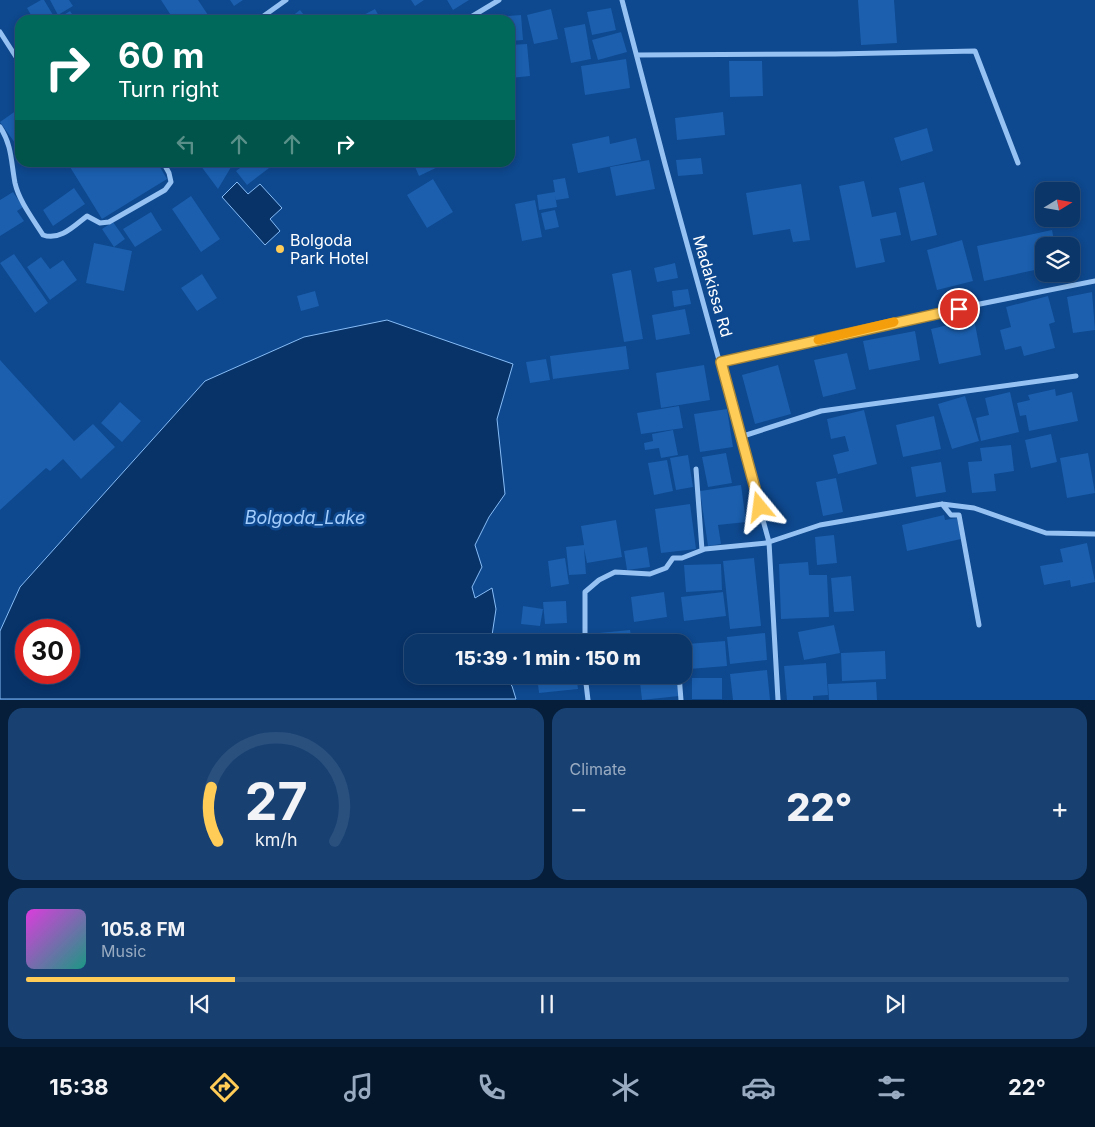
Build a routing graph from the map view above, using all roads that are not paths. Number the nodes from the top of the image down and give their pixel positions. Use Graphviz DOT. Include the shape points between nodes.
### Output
graph roads {
  1 [pos="286,0"];
  2 [pos="499,0"];
  3 [pos="622,0"];
  4 [pos="265,15"];
  5 [pos="474,15"];
  6 [pos="0,32"];
  7 [pos="15,55"];
  8 [pos="637,55"];
  9 [pos="0,126"];
  10 [pos="1018,163"];
  11 [pos="166,167"];
  12 [pos="1095,281"];
  13 [pos="721,362"];
  14 [pos="1076,376"];
  15 [pos="740,437"];
  16 [pos="696,469"];
  17 [pos="942,504"];
  18 [pos="1095,534"];
  19 [pos="770,542"];
  20 [pos="702,550"];
  21 [pos="979,626"];
  22 [pos="585,634"];
  23 [pos="586,684"];
  24 [pos="680,684"];
  25 [pos="588,700"];
  26 [pos="681,700"];
  27 [pos="778,700"];
  1 -- 4 [label="street"];
  2 -- 5 [label="street"];
  3 -- 8 [label="street, Madakissa Rd"];
  6 -- 7 [label="street"];
  8 -- 10 [label="street" via="975,51"];
  8 -- 13 [label="street, Madakissa Rd"];
  9 -- 11 [label="street" via="10,147 20,197 43,235 50,237 61,235 87,216 100,223 109,222 165,190 171,182"];
  12 -- 13 [label="street" via="920,316"];
  13 -- 15 [label="street, Madakissa Rd"];
  14 -- 15 [label="street" via="822,411"];
  15 -- 19 [label="street, Madakissa Rd"];
  16 -- 20 [label="street"];
  17 -- 18 [label="street" via="974,508 1046,533"];
  17 -- 19 [label="street" via="820,525"];
  17 -- 21 [label="street" via="951,515 958,516"];
  19 -- 20 [label="street"];
  19 -- 27 [label="street, Madakissa Rd"];
  20 -- 22 [label="street" via="673,558 666,568 650,574 615,572 598,580 585,592"];
  23 -- 25 [label="street"];
  24 -- 26 [label="street"];
}
